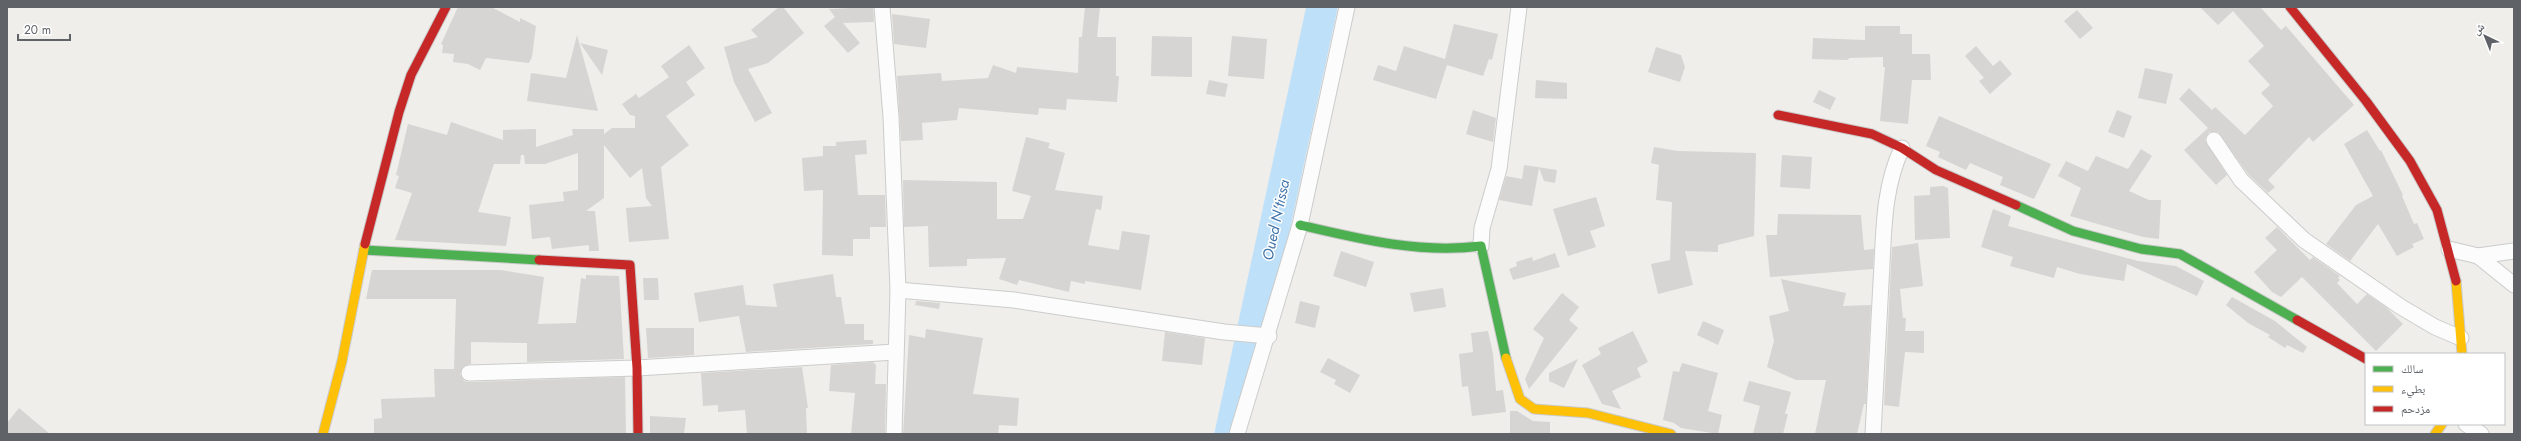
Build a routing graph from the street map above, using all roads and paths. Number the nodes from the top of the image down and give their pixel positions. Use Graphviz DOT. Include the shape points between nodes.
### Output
graph roads {
  1 [pos="446,7"];
  2 [pos="882,7"];
  3 [pos="1347,7"];
  4 [pos="1519,7"];
  5 [pos="2290,7"];
  6 [pos="1778,115"];
  7 [pos="2214,140"];
  8 [pos="1902,148"];
  9 [pos="1300,225"];
  10 [pos="1481,246"];
  11 [pos="2449,249"];
  12 [pos="364,250"];
  13 [pos="2514,251"];
  14 [pos="2478,256"];
  15 [pos="2514,285"];
  16 [pos="898,290"];
  17 [pos="1268,336"];
  18 [pos="2461,338"];
  19 [pos="895,352"];
  20 [pos="2462,353"];
  21 [pos="2365,358"];
  22 [pos="638,368"];
  23 [pos="469,373"];
  24 [pos="2441,425"];
  25 [pos="2468,425"];
  26 [pos="322,434"];
  27 [pos="638,434"];
  28 [pos="894,434"];
  29 [pos="1237,434"];
  30 [pos="1671,434"];
  31 [pos="1873,434"];
  32 [pos="2435,434"];
  33 [pos="2481,434"];
  1 -- 12 [label="street" via="411,75"];
  2 -- 16 [label="street" via="891,118"];
  3 -- 9 [label="street"];
  4 -- 10 [label="street" via="1499,168 1482,228"];
  5 -- 11 [label="street" via="2366,101 2410,161 2437,210"];
  6 -- 8 [label="street" via="1872,134"];
  7 -- 18 [label="street" via="2241,180 2304,240 2401,307 2435,327"];
  8 -- 21 [label="street" via="1936,170 2073,231 2141,249 2180,254"];
  8 -- 31 [label="street" via="1891,177 1885,222"];
  9 -- 10 [label="street" via="1375,243 1465,248"];
  9 -- 17 [label="street"];
  10 -- 30 [label="street" via="1508,367 1520,398 1534,409 1588,413"];
  11 -- 14 [label="street"];
  11 -- 18 [label="street" via="2457,286"];
  12 -- 22 [label="street" via="630,265"];
  12 -- 26 [label="street" via="342,361"];
  13 -- 14 [label="street"];
  14 -- 15 [label="street"];
  16 -- 17 [label="street" via="1014,300 1224,332"];
  16 -- 19 [label="street"];
  17 -- 29 [label="street"];
  18 -- 20 [label="street"];
  19 -- 22 [label="street"];
  19 -- 28 [label="street"];
  22 -- 23 [label="street"];
  22 -- 27 [label="street"];
  24 -- 32 [label="street"];
  25 -- 33 [label="street"];
}
